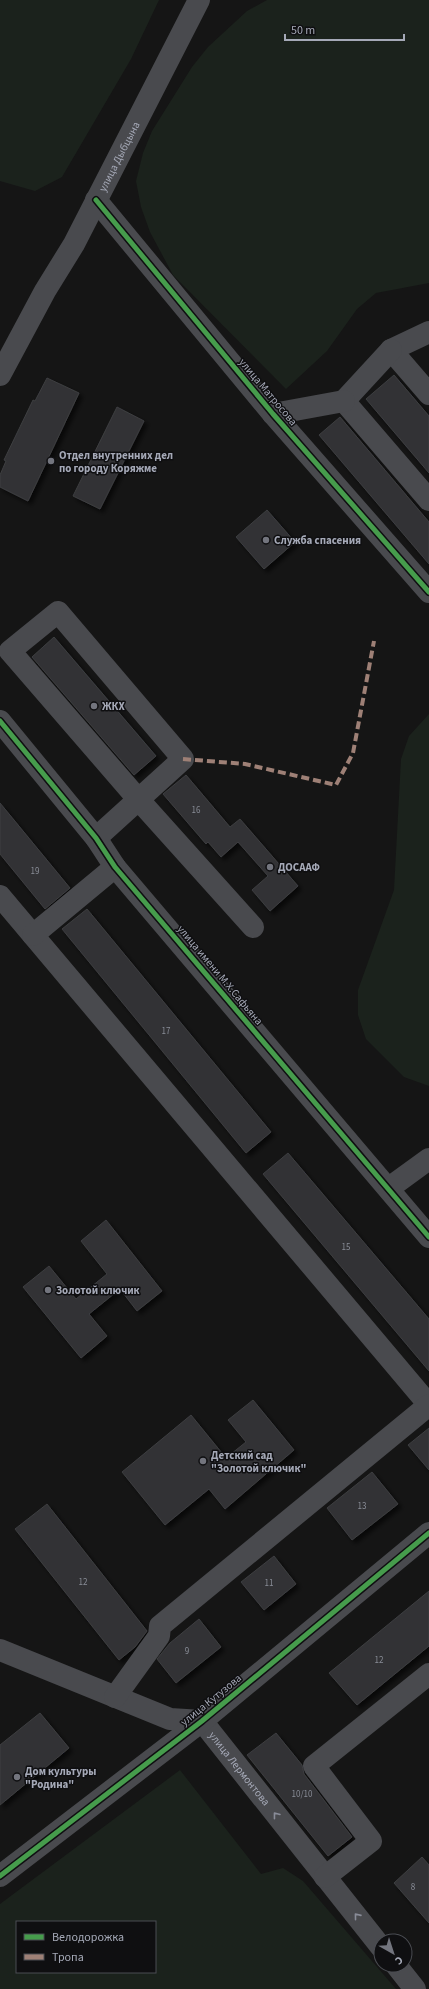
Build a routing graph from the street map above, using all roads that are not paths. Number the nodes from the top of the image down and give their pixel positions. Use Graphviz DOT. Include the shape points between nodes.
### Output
graph roads {
  1 [pos="199,0"];
  2 [pos="96,200"];
  3 [pos="429,332"];
  4 [pos="391,350"];
  5 [pos="0,375"];
  6 [pos="429,394"];
  7 [pos="344,401"];
  8 [pos="273,414"];
  9 [pos="429,500"];
  10 [pos="429,592"];
  11 [pos="0,721"];
  12 [pos="138,799"];
  13 [pos="96,838"];
  14 [pos="115,866"];
  15 [pos="0,896"];
  16 [pos="253,927"];
  17 [pos="33,935"];
  18 [pos="429,1159"];
  19 [pos="389,1188"];
  20 [pos="429,1237"];
  21 [pos="429,1405"];
  22 [pos="429,1533"];
  23 [pos="0,1650"];
  24 [pos="429,1674"];
  25 [pos="115,1697"];
  26 [pos="202,1721"];
  27 [pos="0,1876"];
  28 [pos="325,1877"];
  29 [pos="373,1937"];
  30 [pos="402,1973"];
  31 [pos="415,1989"];
  1 -- 2 [label="street, улица Дыбцына"];
  2 -- 5 [label="street, улица Дыбцына"];
  2 -- 8 [label="street, улица Матросова"];
  3 -- 4 [label="street"];
  4 -- 6 [label="street"];
  4 -- 7 [label="street"];
  7 -- 8 [label="street"];
  7 -- 9 [label="street"];
  8 -- 10 [label="street, улица Матросова"];
  11 -- 13 [label="street, улица имени М.Х.Сафьяна"];
  12 -- 12 [label="street" via="183,759 58,612 10,651"];
  12 -- 13 [label="street"];
  12 -- 16 [label="street"];
  13 -- 14 [label="street, улица имени М.Х.Сафьяна"];
  14 -- 17 [label="street"];
  14 -- 19 [label="street, улица имени М.Х.Сафьяна"];
  15 -- 17 [label="street"];
  17 -- 21 [label="street"];
  18 -- 19 [label="street"];
  19 -- 20 [label="street, улица имени М.Х.Сафьяна"];
  21 -- 25 [label="street" via="160,1626 159,1636"];
  22 -- 26 [label="street, улица Кутузова"];
  23 -- 25 [label="street, улица Лермонтова"];
  24 -- 28 [label="street" via="314,1766 371,1841"];
  25 -- 26 [label="street, улица Лермонтова" via="170,1719"];
  26 -- 27 [label="street, улица Кутузова"];
  28 -- 26 [label="street, улица Лермонтова, one-way"];
  29 -- 28 [label="street, улица Лермонтова, one-way"];
  30 -- 31 [label="street"];
}
